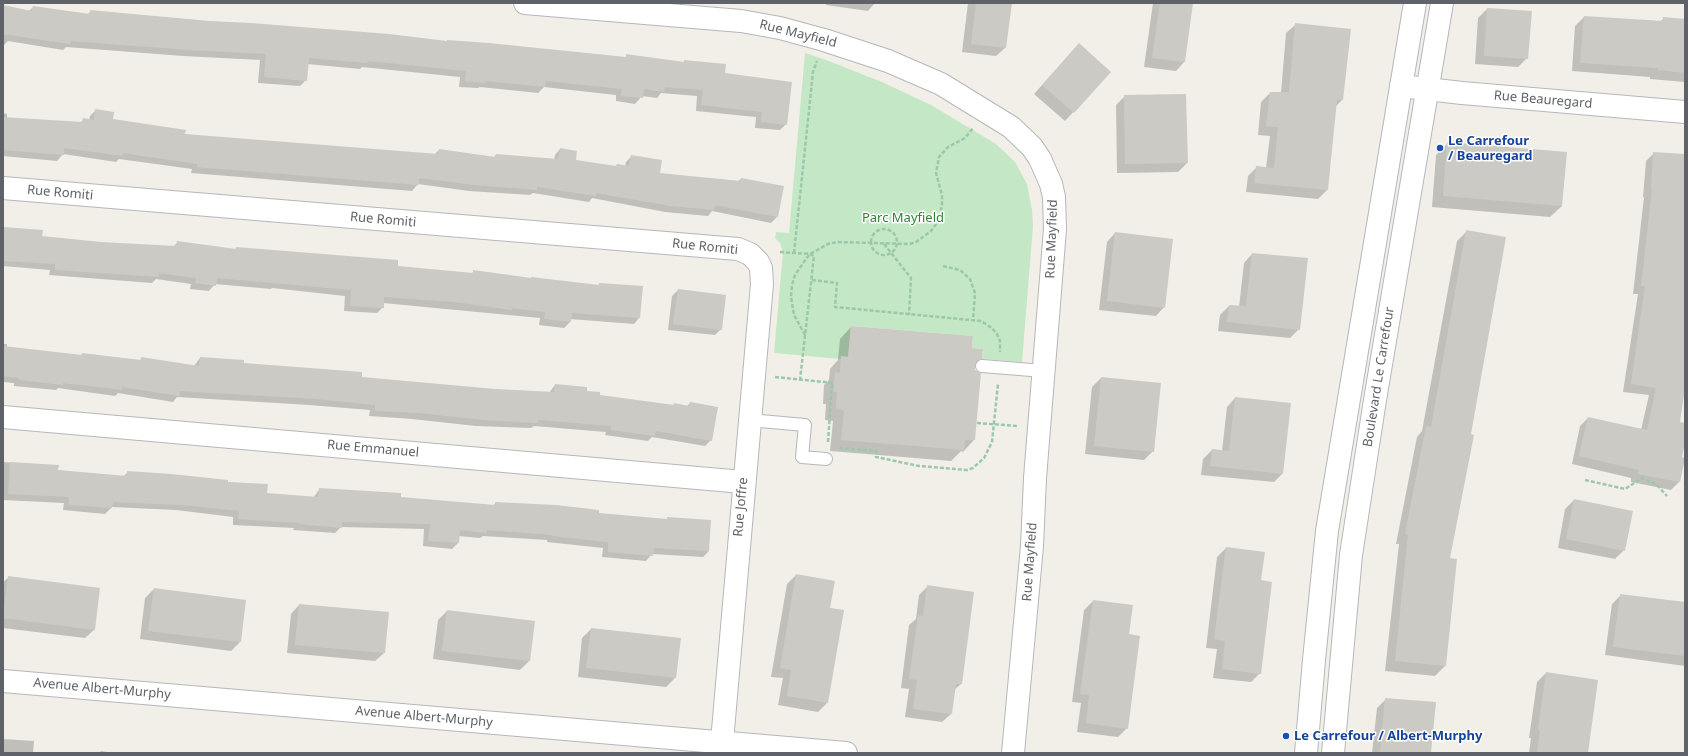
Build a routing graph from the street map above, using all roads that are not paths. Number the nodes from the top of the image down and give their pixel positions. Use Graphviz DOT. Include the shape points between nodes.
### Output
graph roads {
  1 [pos="525,3"];
  2 [pos="1415,3"];
  3 [pos="1442,3"];
  4 [pos="1401,86"];
  5 [pos="1428,89"];
  6 [pos="1685,112"];
  7 [pos="3,188"];
  8 [pos="758,262"];
  9 [pos="982,366"];
  10 [pos="1044,371"];
  11 [pos="3,417"];
  12 [pos="749,420"];
  13 [pos="827,453"];
  14 [pos="743,482"];
  15 [pos="3,681"];
  16 [pos="722,748"];
  17 [pos="846,753"];
  18 [pos="1013,753"];
  19 [pos="1306,753"];
  20 [pos="1333,753"];
  1 -- 10 [label="street, Rue Mayfield" via="741,22 798,32 912,70 941,84 1011,126 1040,159 1054,197 1055,229"];
  2 -- 4 [label="street, Boulevard Le Carrefour"];
  3 -- 5 [label="street, Boulevard Le Carrefour"];
  4 -- 5 [label="street, Rue Beauregard"];
  4 -- 19 [label="street, Boulevard Le Carrefour" via="1326,531"];
  5 -- 6 [label="street, Rue Beauregard"];
  5 -- 20 [label="street, Boulevard Le Carrefour" via="1353,540"];
  7 -- 8 [label="street, Rue Romiti" via="738,249 750,254"];
  8 -- 12 [label="street, Rue Joffre" via="762,284"];
  9 -- 10 [label="lane"];
  10 -- 18 [label="street, Rue Mayfield" via="1032,546"];
  11 -- 14 [label="street, Rue Emmanuel"];
  12 -- 13 [label="lane" via="805,425 802,457"];
  12 -- 14 [label="street, Rue Joffre"];
  14 -- 16 [label="street, Rue Joffre"];
  15 -- 16 [label="street, Avenue Albert-Murphy"];
  16 -- 17 [label="street, Avenue Albert-Murphy"];
}
